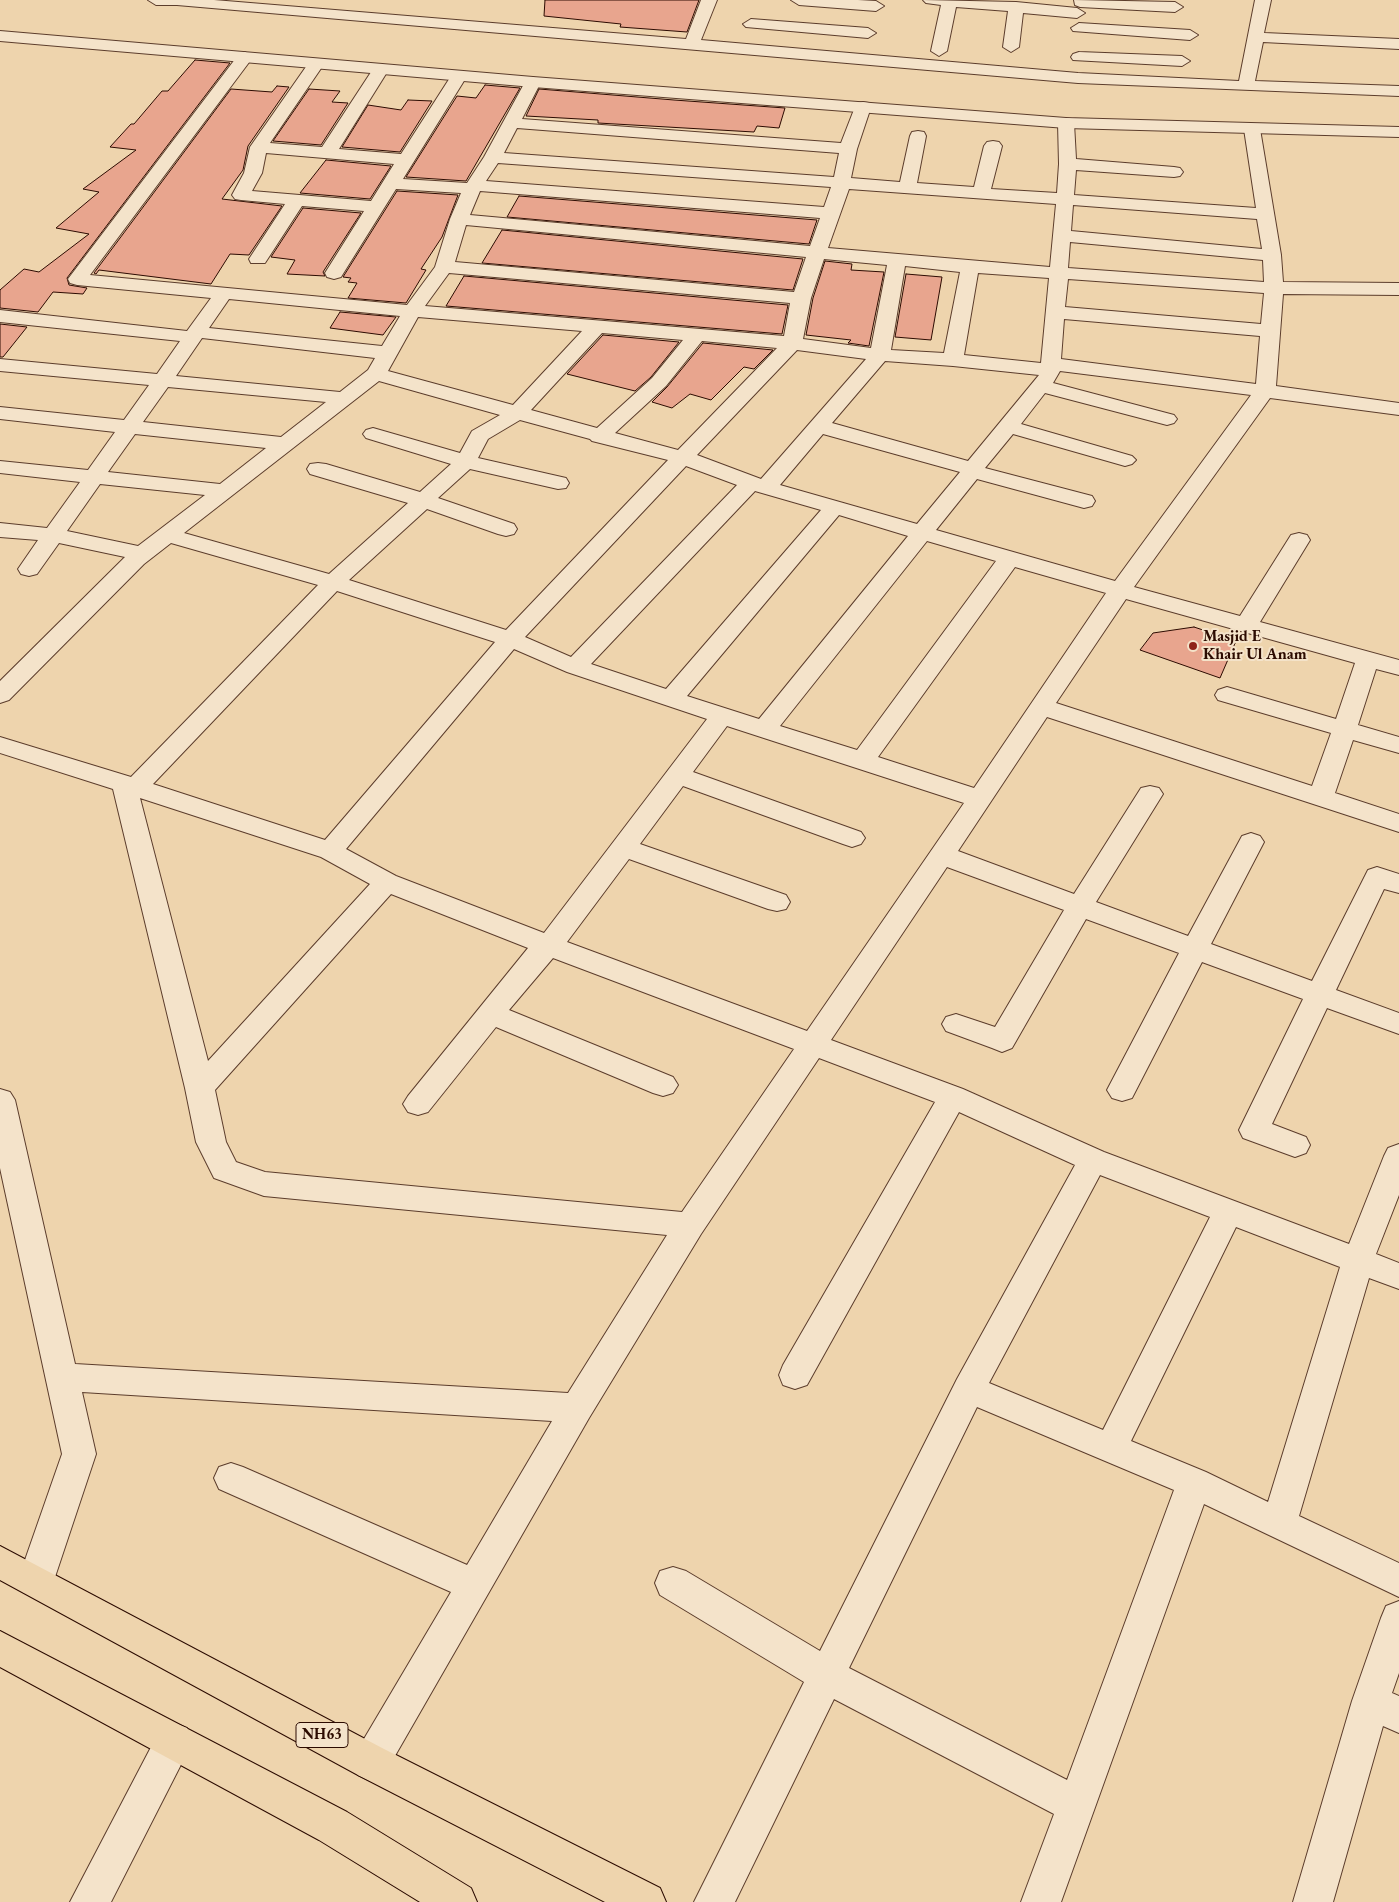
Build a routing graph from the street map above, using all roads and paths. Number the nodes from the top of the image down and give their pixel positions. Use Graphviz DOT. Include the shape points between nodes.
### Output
graph roads {
  1 [pos="156,0"];
  2 [pos="709,0"];
  3 [pos="799,0"];
  4 [pos="931,0"];
  5 [pos="1262,0"];
  6 [pos="183,1"];
  7 [pos="949,2"];
  8 [pos="877,3"];
  9 [pos="296,5"];
  10 [pos="1016,7"];
  11 [pos="1176,7"];
  12 [pos="1079,11"];
  13 [pos="751,24"];
  14 [pos="868,33"];
  15 [pos="1190,35"];
  16 [pos="0,36"];
  17 [pos="1256,37"];
  18 [pos="692,44"];
  19 [pos="1399,44"];
  20 [pos="1011,47"];
  21 [pos="939,51"];
  22 [pos="245,57"];
  23 [pos="1079,57"];
  24 [pos="860,58"];
  25 [pos="1182,61"];
  26 [pos="316,64"];
  27 [pos="381,69"];
  28 [pos="459,76"];
  29 [pos="1078,78"];
  30 [pos="533,82"];
  31 [pos="1246,86"];
  32 [pos="1399,90"];
  33 [pos="863,108"];
  34 [pos="511,123"];
  35 [pos="1066,123"];
  36 [pos="1252,129"];
  37 [pos="1399,132"];
  38 [pos="918,136"];
  39 [pos="993,146"];
  40 [pos="259,147"];
  41 [pos="848,149"];
  42 [pos="328,152"];
  43 [pos="493,157"];
  44 [pos="407,160"];
  45 [pos="1068,164"];
  46 [pos="1174,172"];
  47 [pos="842,182"];
  48 [pos="391,183"];
  49 [pos="474,187"];
  50 [pos="907,188"];
  51 [pos="981,194"];
  52 [pos="1065,201"];
  53 [pos="296,202"];
  54 [pos="377,207"];
  55 [pos="830,214"];
  56 [pos="1264,214"];
  57 [pos="459,218"];
  58 [pos="1062,236"];
  59 [pos="819,251"];
  60 [pos="1272,255"];
  61 [pos="258,259"];
  62 [pos="897,260"];
  63 [pos="970,267"];
  64 [pos="444,268"];
  65 [pos="334,273"];
  66 [pos="1058,274"];
  67 [pos="1274,288"];
  68 [pos="1399,289"];
  69 [pos="224,293"];
  70 [pos="801,298"];
  71 [pos="412,311"];
  72 [pos="1055,312"];
  73 [pos="0,316"];
  74 [pos="598,326"];
  75 [pos="1270,331"];
  76 [pos="194,334"];
  77 [pos="697,336"];
  78 [pos="792,343"];
  79 [pos="388,353"];
  80 [pos="880,355"];
  81 [pos="953,360"];
  82 [pos="0,365"];
  83 [pos="1048,373"];
  84 [pos="376,374"];
  85 [pos="162,381"];
  86 [pos="1264,391"];
  87 [pos="344,398"];
  88 [pos="1399,409"];
  89 [pos="0,413"];
  90 [pos="516,413"];
  91 [pos="1167,418"];
  92 [pos="818,426"];
  93 [pos="1007,426"];
  94 [pos="129,428"];
  95 [pos="373,434"];
  96 [pos="599,437"];
  97 [pos="285,444"];
  98 [pos="684,458"];
  99 [pos="1125,460"];
  100 [pos="466,462"];
  101 [pos="0,467"];
  102 [pos="318,468"];
  103 [pos="972,470"];
  104 [pos="95,476"];
  105 [pos="558,483"];
  106 [pos="758,485"];
  107 [pos="225,491"];
  108 [pos="422,500"];
  109 [pos="1084,501"];
  110 [pos="834,508"];
  111 [pos="506,529"];
  112 [pos="0,530"];
  113 [pos="921,532"];
  114 [pos="53,535"];
  115 [pos="168,535"];
  116 [pos="1299,540"];
  117 [pos="143,554"];
  118 [pos="1010,558"];
  119 [pos="29,569"];
  120 [pos="333,582"];
  121 [pos="1120,590"];
  122 [pos="1246,625"];
  123 [pos="510,639"];
  124 [pos="1368,660"];
  125 [pos="575,667"];
  126 [pos="1399,668"];
  127 [pos="1228,695"];
  128 [pos="0,696"];
  129 [pos="670,700"];
  130 [pos="1042,707"];
  131 [pos="722,716"];
  132 [pos="764,729"];
  133 [pos="1344,730"];
  134 [pos="0,745"];
  135 [pos="1399,746"];
  136 [pos="862,761"];
  137 [pos="677,776"];
  138 [pos="130,785"];
  139 [pos="1150,794"];
  140 [pos="1321,798"];
  141 [pos="980,799"];
  142 [pos="1399,823"];
  143 [pos="852,838"];
  144 [pos="1251,842"];
  145 [pos="623,847"];
  146 [pos="330,851"];
  147 [pos="941,856"];
  148 [pos="387,882"];
  149 [pos="1399,884"];
  150 [pos="777,902"];
  151 [pos="1080,906"];
  152 [pos="549,946"];
  153 [pos="1197,949"];
  154 [pos="1320,994"];
  155 [pos="490,1014"];
  156 [pos="956,1024"];
  157 [pos="1399,1024"];
  158 [pos="813,1046"];
  159 [pos="663,1085"];
  160 [pos="200,1088"];
  161 [pos="1122,1090"];
  162 [pos="953,1097"];
  163 [pos="0,1100"];
  164 [pos="418,1104"];
  165 [pos="1295,1145"];
  166 [pos="1399,1156"];
  167 [pos="1093,1160"];
  168 [pos="1228,1211"];
  169 [pos="690,1226"];
  170 [pos="1358,1261"];
  171 [pos="1399,1276"];
  172 [pos="795,1375"];
  173 [pos="62,1376"];
  174 [pos="969,1389"];
  175 [pos="577,1408"];
  176 [pos="1110,1448"];
  177 [pos="231,1478"];
  178 [pos="1194,1483"];
  179 [pos="1279,1523"];
  180 [pos="0,1562"];
  181 [pos="36,1580"];
  182 [pos="1399,1582"];
  183 [pos="673,1583"];
  184 [pos="474,1584"];
  185 [pos="1399,1618"];
  186 [pos="0,1648"];
  187 [pos="827,1676"];
  188 [pos="1385,1708"];
  189 [pos="174,1741"];
  190 [pos="371,1762"];
  191 [pos="1076,1806"];
  192 [pos="90,1902"];
  193 [pos="457,1902"];
  194 [pos="646,1902"];
  195 [pos="714,1902"];
  196 [pos="1041,1902"];
  197 [pos="1313,1902"];
  1 -- 6 [label="street"];
  2 -- 18 [label="street"];
  3 -- 8 [label="street"];
  4 -- 7 [label="street"];
  5 -- 17 [label="street"];
  6 -- 9 [label="street"];
  7 -- 10 [label="street"];
  7 -- 21 [label="street"];
  8 -- 14 [label="street"];
  9 -- 18 [label="street" via="411,13"];
  10 -- 12 [label="street"];
  10 -- 20 [label="street"];
  11 -- 12 [label="street"];
  12 -- 15 [label="street"];
  12 -- 23 [label="street"];
  13 -- 14 [label="street"];
  14 -- 24 [label="street"];
  16 -- 22 [label="street"];
  17 -- 19 [label="street"];
  17 -- 31 [label="street"];
  18 -- 24 [label="street"];
  22 -- 26 [label="street"];
  22 -- 69 [label="street" via="77,279"];
  23 -- 25 [label="street"];
  23 -- 29 [label="street"];
  24 -- 29 [label="street"];
  26 -- 27 [label="street"];
  26 -- 40 [label="street"];
  27 -- 28 [label="street"];
  27 -- 42 [label="street"];
  28 -- 30 [label="street"];
  28 -- 44 [label="street"];
  29 -- 31 [label="street"];
  30 -- 33 [label="street"];
  30 -- 34 [label="street"];
  31 -- 32 [label="street"];
  33 -- 35 [label="street"];
  33 -- 41 [label="street"];
  34 -- 41 [label="street"];
  34 -- 43 [label="street"];
  35 -- 36 [label="street"];
  35 -- 45 [label="street"];
  36 -- 37 [label="street"];
  36 -- 56 [label="street"];
  38 -- 50 [label="street"];
  39 -- 51 [label="street"];
  40 -- 42 [label="street"];
  40 -- 53 [label="street" via="253,173 241,196"];
  41 -- 47 [label="street"];
  42 -- 44 [label="street"];
  43 -- 47 [label="street"];
  43 -- 49 [label="street"];
  44 -- 48 [label="street"];
  45 -- 46 [label="street"];
  45 -- 52 [label="street"];
  47 -- 50 [label="street"];
  47 -- 55 [label="street"];
  48 -- 49 [label="street"];
  48 -- 54 [label="street"];
  49 -- 55 [label="street"];
  49 -- 57 [label="street"];
  50 -- 51 [label="street"];
  51 -- 52 [label="street"];
  52 -- 56 [label="street"];
  52 -- 58 [label="street"];
  53 -- 54 [label="street"];
  53 -- 61 [label="street"];
  54 -- 65 [label="street"];
  55 -- 59 [label="street"];
  56 -- 60 [label="street"];
  57 -- 59 [label="street"];
  57 -- 64 [label="street"];
  58 -- 60 [label="street"];
  58 -- 66 [label="street"];
  59 -- 62 [label="street"];
  59 -- 70 [label="street"];
  60 -- 67 [label="street"];
  62 -- 63 [label="street"];
  62 -- 80 [label="street"];
  63 -- 66 [label="street"];
  63 -- 81 [label="street"];
  64 -- 70 [label="street"];
  64 -- 71 [label="street"];
  66 -- 67 [label="street"];
  66 -- 72 [label="street"];
  67 -- 68 [label="street"];
  67 -- 75 [label="street"];
  69 -- 71 [label="street"];
  69 -- 76 [label="street"];
  70 -- 78 [label="street"];
  71 -- 74 [label="street"];
  71 -- 79 [label="street"];
  72 -- 75 [label="street"];
  72 -- 83 [label="street"];
  73 -- 76 [label="street"];
  74 -- 77 [label="street"];
  74 -- 90 [label="street"];
  75 -- 86 [label="street"];
  76 -- 79 [label="street"];
  76 -- 85 [label="street"];
  77 -- 78 [label="street"];
  77 -- 96 [label="street" via="659,382"];
  78 -- 80 [label="street"];
  78 -- 98 [label="street"];
  79 -- 84 [label="street"];
  80 -- 81 [label="street"];
  80 -- 92 [label="street"];
  81 -- 83 [label="street"];
  82 -- 85 [label="street"];
  83 -- 86 [label="street"];
  83 -- 91 [label="street"];
  83 -- 93 [label="street"];
  84 -- 87 [label="street"];
  84 -- 90 [label="street"];
  85 -- 87 [label="street"];
  85 -- 94 [label="street"];
  86 -- 88 [label="street"];
  86 -- 121 [label="street"];
  87 -- 97 [label="street"];
  89 -- 94 [label="street"];
  90 -- 96 [label="street"];
  90 -- 100 [label="street" via="479,435"];
  92 -- 103 [label="street"];
  92 -- 106 [label="street"];
  93 -- 99 [label="street"];
  93 -- 103 [label="street"];
  94 -- 97 [label="street"];
  94 -- 104 [label="street"];
  95 -- 100 [label="street"];
  96 -- 98 [label="street"];
  97 -- 107 [label="street"];
  98 -- 106 [label="street"];
  98 -- 123 [label="street"];
  100 -- 105 [label="street"];
  100 -- 108 [label="street"];
  101 -- 104 [label="street"];
  102 -- 108 [label="street"];
  103 -- 109 [label="street"];
  103 -- 113 [label="street"];
  104 -- 107 [label="street"];
  104 -- 114 [label="street"];
  106 -- 110 [label="street"];
  106 -- 125 [label="street"];
  107 -- 115 [label="street"];
  108 -- 111 [label="street"];
  108 -- 120 [label="street"];
  110 -- 113 [label="street"];
  110 -- 129 [label="street"];
  112 -- 114 [label="street"];
  113 -- 118 [label="street"];
  113 -- 132 [label="street"];
  114 -- 117 [label="street"];
  114 -- 119 [label="street"];
  115 -- 117 [label="street"];
  115 -- 120 [label="street"];
  116 -- 122 [label="street"];
  117 -- 128 [label="street"];
  118 -- 121 [label="street"];
  118 -- 136 [label="street"];
  120 -- 123 [label="street"];
  120 -- 138 [label="street"];
  121 -- 122 [label="street"];
  121 -- 130 [label="street"];
  122 -- 124 [label="street"];
  123 -- 125 [label="street"];
  123 -- 146 [label="street"];
  124 -- 126 [label="street"];
  124 -- 133 [label="street"];
  125 -- 129 [label="street"];
  127 -- 133 [label="street"];
  129 -- 131 [label="street"];
  130 -- 140 [label="street"];
  130 -- 141 [label="street"];
  131 -- 132 [label="street"];
  131 -- 137 [label="street"];
  132 -- 136 [label="street"];
  133 -- 135 [label="street"];
  133 -- 140 [label="street"];
  134 -- 138 [label="street"];
  136 -- 141 [label="street"];
  137 -- 143 [label="street"];
  137 -- 145 [label="street"];
  138 -- 146 [label="street"];
  138 -- 160 [label="street"];
  139 -- 151 [label="street"];
  140 -- 142 [label="street"];
  141 -- 147 [label="street"];
  144 -- 153 [label="street"];
  145 -- 150 [label="street"];
  145 -- 152 [label="street"];
  146 -- 148 [label="street"];
  147 -- 151 [label="street"];
  147 -- 158 [label="street"];
  148 -- 152 [label="street"];
  148 -- 160 [label="street"];
  149 -- 154 [label="street" via="1377,876"];
  151 -- 153 [label="street"];
  151 -- 156 [label="street" via="1002,1041"];
  152 -- 155 [label="street"];
  152 -- 158 [label="street"];
  153 -- 154 [label="street"];
  153 -- 161 [label="street"];
  154 -- 157 [label="street"];
  154 -- 165 [label="street" via="1254,1130"];
  155 -- 159 [label="street"];
  155 -- 164 [label="street"];
  158 -- 162 [label="street"];
  158 -- 169 [label="street"];
  160 -- 169 [label="street" via="211,1142 225,1170 264,1184"];
  162 -- 167 [label="street"];
  162 -- 172 [label="street"];
  163 -- 173 [label="street"];
  166 -- 170 [label="street"];
  167 -- 168 [label="street"];
  167 -- 174 [label="street"];
  168 -- 170 [label="street"];
  168 -- 176 [label="street"];
  169 -- 175 [label="street"];
  170 -- 171 [label="street"];
  170 -- 179 [label="street"];
  173 -- 175 [label="street"];
  173 -- 181 [label="street" via="79,1454"];
  174 -- 176 [label="street"];
  174 -- 187 [label="street"];
  175 -- 184 [label="street"];
  176 -- 178 [label="street"];
  177 -- 184 [label="street"];
  178 -- 179 [label="street"];
  178 -- 191 [label="street"];
  179 -- 182 [label="street"];
  180 -- 181 [label="highway, NH63"];
  181 -- 190 [label="highway, NH63"];
  183 -- 187 [label="street"];
  184 -- 190 [label="street"];
  185 -- 188 [label="street"];
  186 -- 189 [label="highway"];
  187 -- 191 [label="street"];
  187 -- 195 [label="street"];
  188 -- 197 [label="street"];
  189 -- 192 [label="street"];
  189 -- 193 [label="highway" via="333,1826"];
  190 -- 194 [label="highway, NH63"];
  191 -- 196 [label="street"];
}
